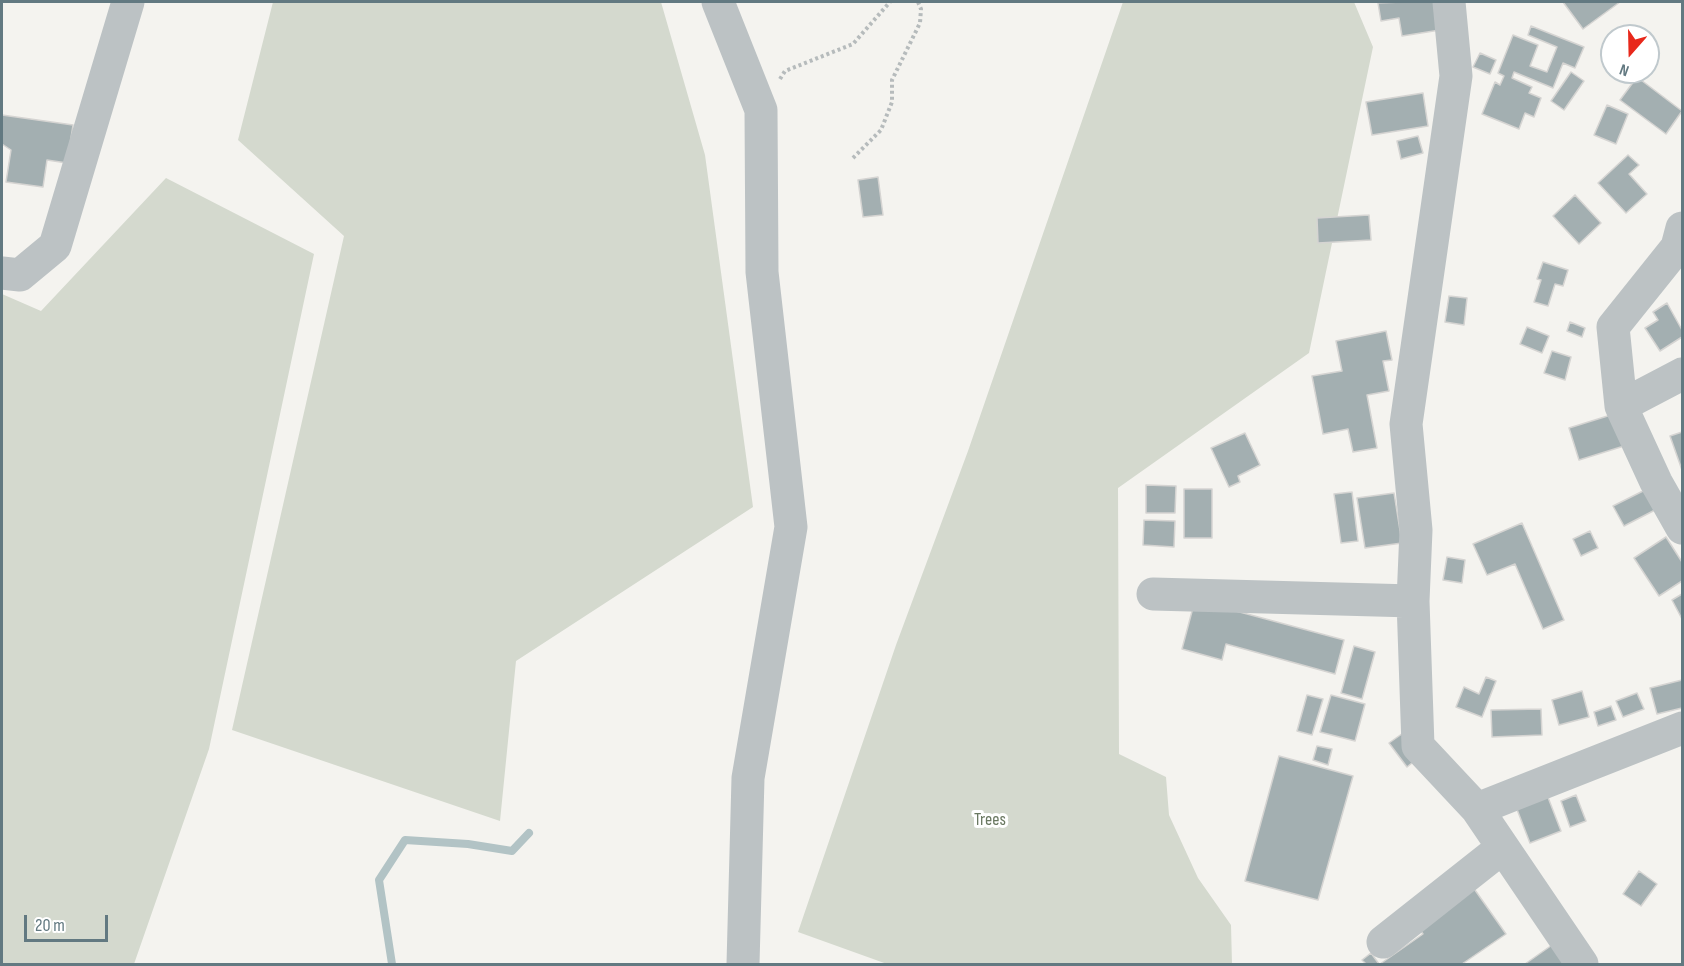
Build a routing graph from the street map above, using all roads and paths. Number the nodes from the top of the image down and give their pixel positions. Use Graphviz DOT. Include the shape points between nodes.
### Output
graph roads {
  1 [pos="128,2"];
  2 [pos="718,2"];
  3 [pos="890,2"];
  4 [pos="918,2"];
  5 [pos="1449,2"];
  6 [pos="761,110"];
  7 [pos="853,158"];
  8 [pos="1683,228"];
  9 [pos="2,273"];
  10 [pos="1683,374"];
  11 [pos="1621,406"];
  12 [pos="1683,528"];
  13 [pos="1153,594"];
  14 [pos="1413,601"];
  15 [pos="1683,728"];
  16 [pos="1477,809"];
  17 [pos="1502,848"];
  18 [pos="1383,942"];
  19 [pos="743,964"];
  20 [pos="1582,964"];
  1 -- 9 [label="street" via="55,246 20,275"];
  2 -- 6 [label="street"];
  3 -- 6 [label="path" via="853,44 785,71"];
  4 -- 7 [label="path" via="920,23 891,80 892,102 881,130"];
  5 -- 14 [label="street" via="1455,76 1406,424 1416,530"];
  6 -- 19 [label="street" via="762,272 791,527 748,778"];
  8 -- 11 [label="street" via="1677,248 1613,327"];
  10 -- 11 [label="street"];
  11 -- 12 [label="street" via="1656,482"];
  13 -- 14 [label="street"];
  14 -- 16 [label="street" via="1418,747"];
  15 -- 16 [label="street"];
  16 -- 17 [label="street"];
  17 -- 18 [label="street"];
  17 -- 20 [label="street"];
}
